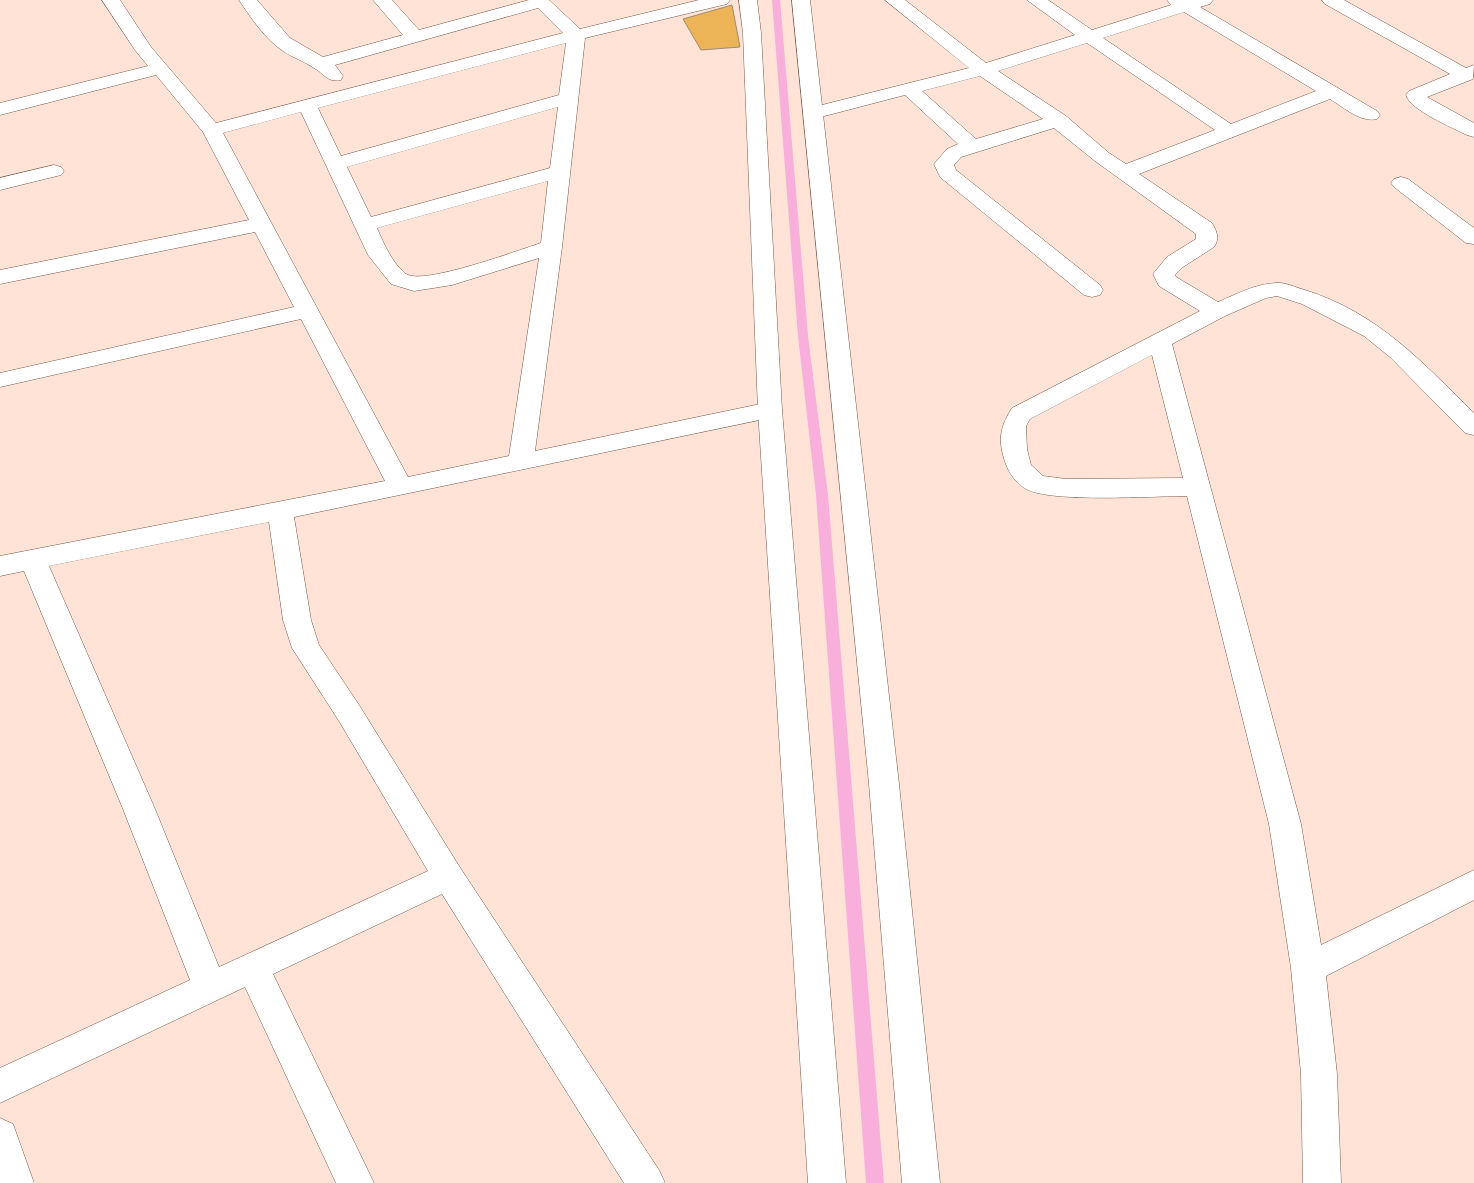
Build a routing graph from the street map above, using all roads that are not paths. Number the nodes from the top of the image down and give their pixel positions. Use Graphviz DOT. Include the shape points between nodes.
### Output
graph roads {
  1 [pos="111,0"];
  2 [pos="248,0"];
  3 [pos="382,0"];
  4 [pos="721,0"];
  5 [pos="748,0"];
  6 [pos="801,0"];
  7 [pos="894,0"];
  8 [pos="1036,0"];
  9 [pos="1204,0"];
  10 [pos="1331,0"];
  11 [pos="540,1"];
  12 [pos="1180,3"];
  13 [pos="576,35"];
  14 [pos="415,36"];
  15 [pos="1089,37"];
  16 [pos="322,62"];
  17 [pos="159,69"];
  18 [pos="983,70"];
  19 [pos="1470,73"];
  20 [pos="909,89"];
  21 [pos="1332,92"];
  22 [pos="346,94"];
  23 [pos="569,98"];
  24 [pos="307,105"];
  25 [pos="0,109"];
  26 [pos="813,113"];
  27 [pos="1370,115"];
  28 [pos="1059,120"];
  29 [pos="212,130"];
  30 [pos="1474,131"];
  31 [pos="1230,132"];
  32 [pos="972,146"];
  33 [pos="335,164"];
  34 [pos="54,172"];
  35 [pos="560,172"];
  36 [pos="1125,172"];
  37 [pos="1402,183"];
  38 [pos="0,184"];
  39 [pos="262,224"];
  40 [pos="365,225"];
  41 [pos="1474,238"];
  42 [pos="551,247"];
  43 [pos="0,277"];
  44 [pos="1092,290"];
  45 [pos="308,311"];
  46 [pos="1217,311"];
  47 [pos="1160,341"];
  48 [pos="0,380"];
  49 [pos="770,410"];
  50 [pos="1474,427"];
  51 [pos="521,462"];
  52 [pos="401,487"];
  53 [pos="1199,487"];
  54 [pos="280,511"];
  55 [pos="33,560"];
  56 [pos="0,566"];
  57 [pos="448,876"];
  58 [pos="1474,884"];
  59 [pos="253,967"];
  60 [pos="1308,968"];
  61 [pos="210,987"];
  62 [pos="0,1086"];
  63 [pos="0,1136"];
  64 [pos="15,1183"];
  65 [pos="355,1183"];
  66 [pos="646,1183"];
  67 [pos="828,1183"];
  68 [pos="921,1183"];
  69 [pos="1322,1183"];
  1 -- 17 [label="street"];
  2 -- 16 [label="street" via="279,39"];
  3 -- 14 [label="street"];
  4 -- 13 [label="street"];
  5 -- 49 [label="street"];
  6 -- 26 [label="street"];
  7 -- 18 [label="street"];
  8 -- 15 [label="street"];
  9 -- 12 [label="street"];
  10 -- 19 [label="street"];
  11 -- 13 [label="street"];
  11 -- 14 [label="street"];
  12 -- 15 [label="street"];
  12 -- 21 [label="street"];
  13 -- 22 [label="street"];
  13 -- 23 [label="street"];
  14 -- 16 [label="street"];
  15 -- 18 [label="street"];
  15 -- 31 [label="street"];
  16 -- 22 [label="street"];
  17 -- 25 [label="street"];
  17 -- 29 [label="street"];
  18 -- 20 [label="street"];
  18 -- 28 [label="street"];
  19 -- 30 [label="street" via="1416,95 1417,99"];
  20 -- 26 [label="street"];
  20 -- 32 [label="street"];
  21 -- 27 [label="street"];
  21 -- 31 [label="street"];
  22 -- 24 [label="street"];
  23 -- 33 [label="street"];
  23 -- 35 [label="street"];
  24 -- 29 [label="street"];
  24 -- 33 [label="street"];
  26 -- 68 [label="street" via="885,794"];
  28 -- 32 [label="street"];
  28 -- 36 [label="street"];
  29 -- 39 [label="street"];
  31 -- 36 [label="street"];
  32 -- 44 [label="street" via="954,153 944,164 947,173"];
  33 -- 40 [label="street"];
  34 -- 38 [label="street"];
  35 -- 40 [label="street"];
  35 -- 42 [label="street"];
  36 -- 46 [label="street" via="1204,228 1206,242 1174,262 1164,274 1167,281"];
  37 -- 41 [label="street"];
  39 -- 43 [label="street"];
  39 -- 45 [label="street"];
  40 -- 42 [label="street" via="379,254 400,279 414,284 452,278"];
  42 -- 51 [label="street"];
  45 -- 48 [label="street"];
  45 -- 52 [label="street"];
  46 -- 47 [label="street"];
  46 -- 50 [label="street" via="1260,292 1278,289 1310,299 1372,331 1398,352"];
  47 -- 53 [label="street"];
  47 -- 53 [label="street" via="1021,414 1014,426 1014,448 1019,469 1036,483 1066,488"];
  49 -- 51 [label="street"];
  49 -- 67 [label="street"];
  51 -- 52 [label="street"];
  52 -- 54 [label="street"];
  53 -- 60 [label="street" via="1285,824"];
  54 -- 55 [label="street"];
  54 -- 57 [label="street" via="297,620 306,648"];
  55 -- 56 [label="street"];
  55 -- 61 [label="street" via="139,809"];
  57 -- 59 [label="street"];
  57 -- 66 [label="street"];
  58 -- 60 [label="street"];
  59 -- 61 [label="street"];
  59 -- 65 [label="street"];
  60 -- 69 [label="street" via="1319,1074"];
  61 -- 62 [label="street"];
  63 -- 64 [label="street"];
}
